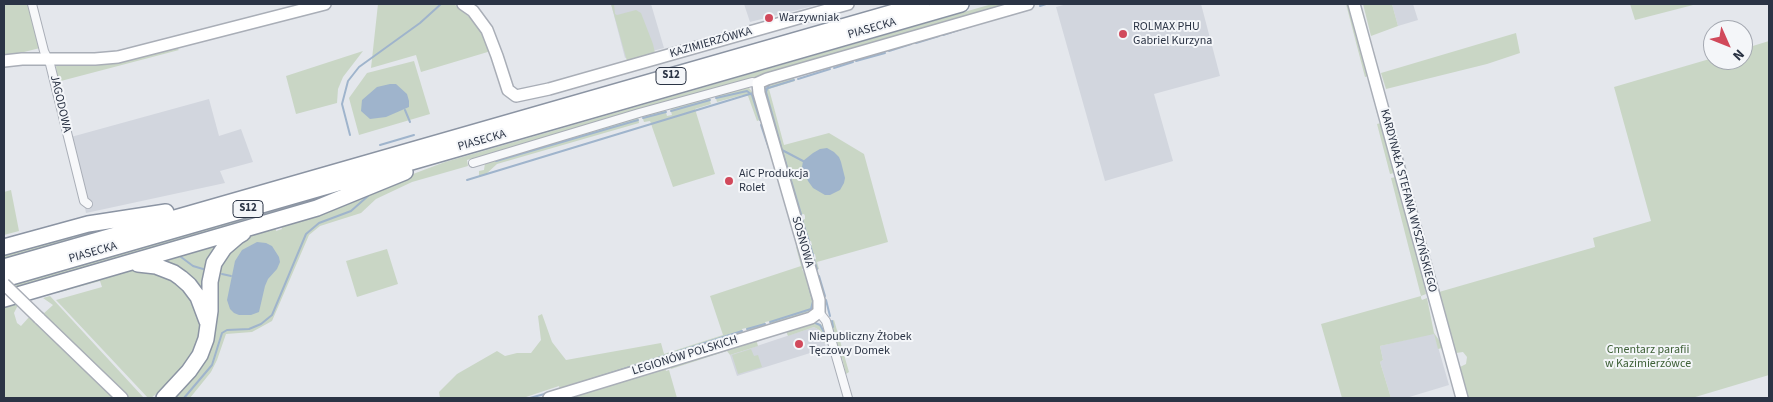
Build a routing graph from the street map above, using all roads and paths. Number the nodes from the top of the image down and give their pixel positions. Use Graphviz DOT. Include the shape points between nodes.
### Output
graph roads {
  1 [pos="32,4"];
  2 [pos="325,4"];
  3 [pos="463,4"];
  4 [pos="848,4"];
  5 [pos="922,4"];
  6 [pos="961,4"];
  7 [pos="1028,4"];
  8 [pos="1354,4"];
  9 [pos="48,59"];
  10 [pos="4,61"];
  11 [pos="758,83"];
  12 [pos="492,138"];
  13 [pos="473,163"];
  14 [pos="88,204"];
  15 [pos="220,205"];
  16 [pos="272,221"];
  17 [pos="4,247"];
  18 [pos="120,266"];
  19 [pos="4,267"];
  20 [pos="4,279"];
  21 [pos="4,284"];
  22 [pos="4,299"];
  23 [pos="819,312"];
  24 [pos="207,322"];
  25 [pos="163,397"];
  26 [pos="122,398"];
  27 [pos="549,398"];
  28 [pos="848,398"];
  29 [pos="1462,398"];
  1 -- 9 [label="street, JAGODOWA"];
  2 -- 9 [label="street" via="118,57"];
  3 -- 4 [label="street, KAZIMIERZÓWKA" via="487,30 508,90 516,96"];
  5 -- 15 [label="highway, PIASECKA / S12"];
  6 -- 12 [label="highway, PIASECKA / S12"];
  7 -- 11 [label="street"];
  8 -- 29 [label="street, KARDYNAŁA STEFANA WYSZYŃSKIEGO" via="1454,386"];
  9 -- 10 [label="street"];
  9 -- 14 [label="street, JAGODOWA" via="84,201"];
  11 -- 13 [label="street" via="639,113"];
  11 -- 23 [label="street, SOSNOWA" via="819,300"];
  12 -- 16 [label="highway" via="330,203"];
  12 -- 20 [label="highway, PIASECKA / S12"];
  15 -- 17 [label="highway" via="88,224"];
  15 -- 19 [label="highway, PIASECKA / S12"];
  16 -- 18 [label="highway"];
  16 -- 24 [label="highway" via="238,236 218,256 210,282"];
  18 -- 22 [label="highway"];
  18 -- 24 [label="highway" via="144,264 174,273 194,291"];
  21 -- 26 [label="street, bridge"];
  23 -- 27 [label="street, LEGIONÓW POLSKICH" via="811,318"];
  23 -- 28 [label="street, SOSNOWA" via="826,321"];
  24 -- 25 [label="highway" via="206,339 197,360"];
}
